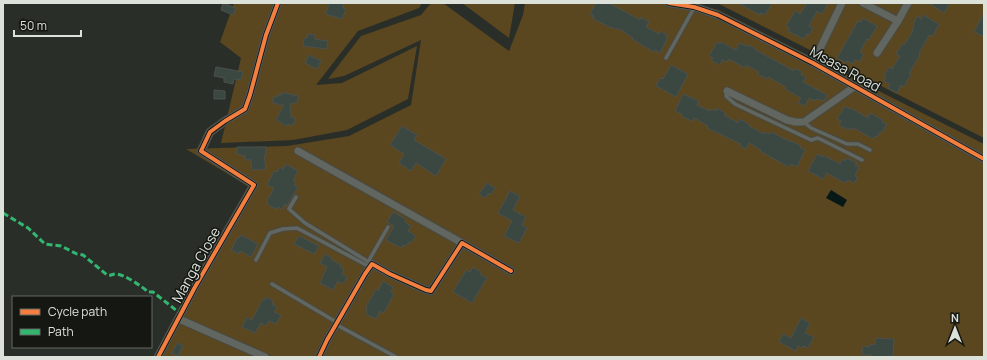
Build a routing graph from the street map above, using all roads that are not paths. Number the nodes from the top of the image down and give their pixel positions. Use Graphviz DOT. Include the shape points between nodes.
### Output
graph roads {
  1 [pos="278,3"];
  2 [pos="669,3"];
  3 [pos="842,3"];
  4 [pos="863,3"];
  5 [pos="908,3"];
  6 [pos="694,7"];
  7 [pos="898,21"];
  8 [pos="877,53"];
  9 [pos="666,58"];
  10 [pos="812,63"];
  11 [pos="854,87"];
  12 [pos="727,91"];
  13 [pos="804,122"];
  14 [pos="870,150"];
  15 [pos="298,151"];
  16 [pos="984,159"];
  17 [pos="862,160"];
  18 [pos="296,197"];
  19 [pos="388,227"];
  20 [pos="462,242"];
  21 [pos="256,260"];
  22 [pos="370,264"];
  23 [pos="511,271"];
  24 [pos="272,284"];
  25 [pos="179,319"];
  26 [pos="337,324"];
  27 [pos="389,355"];
  28 [pos="158,357"];
  29 [pos="266,357"];
  30 [pos="319,357"];
  31 [pos="396,357"];
  1 -- 25 [label="street, Manga Close" via="245,109 210,132 201,151 254,184"];
  2 -- 6 [label="street, Msasa Road"];
  3 -- 10 [label="street"];
  4 -- 7 [label="street"];
  5 -- 7 [label="street"];
  6 -- 9 [label="lane"];
  6 -- 10 [label="street, Msasa Road" via="718,15"];
  7 -- 8 [label="street"];
  10 -- 11 [label="street, Msasa Road"];
  11 -- 13 [label="street"];
  11 -- 16 [label="street, Msasa Road"];
  12 -- 13 [label="street" via="787,120"];
  12 -- 17 [label="lane" via="726,96 735,104 811,140 818,138"];
  13 -- 14 [label="lane" via="811,128 847,144 858,144"];
  15 -- 20 [label="street"];
  18 -- 22 [label="lane" via="289,209 305,223"];
  19 -- 22 [label="lane"];
  20 -- 22 [label="street" via="431,291"];
  20 -- 23 [label="street"];
  21 -- 22 [label="lane" via="270,233 283,228 297,228"];
  22 -- 26 [label="street"];
  24 -- 26 [label="lane"];
  25 -- 28 [label="street, Manga Close"];
  25 -- 29 [label="street"];
  26 -- 27 [label="lane"];
  26 -- 30 [label="street"];
  27 -- 31 [label="lane"];
}
